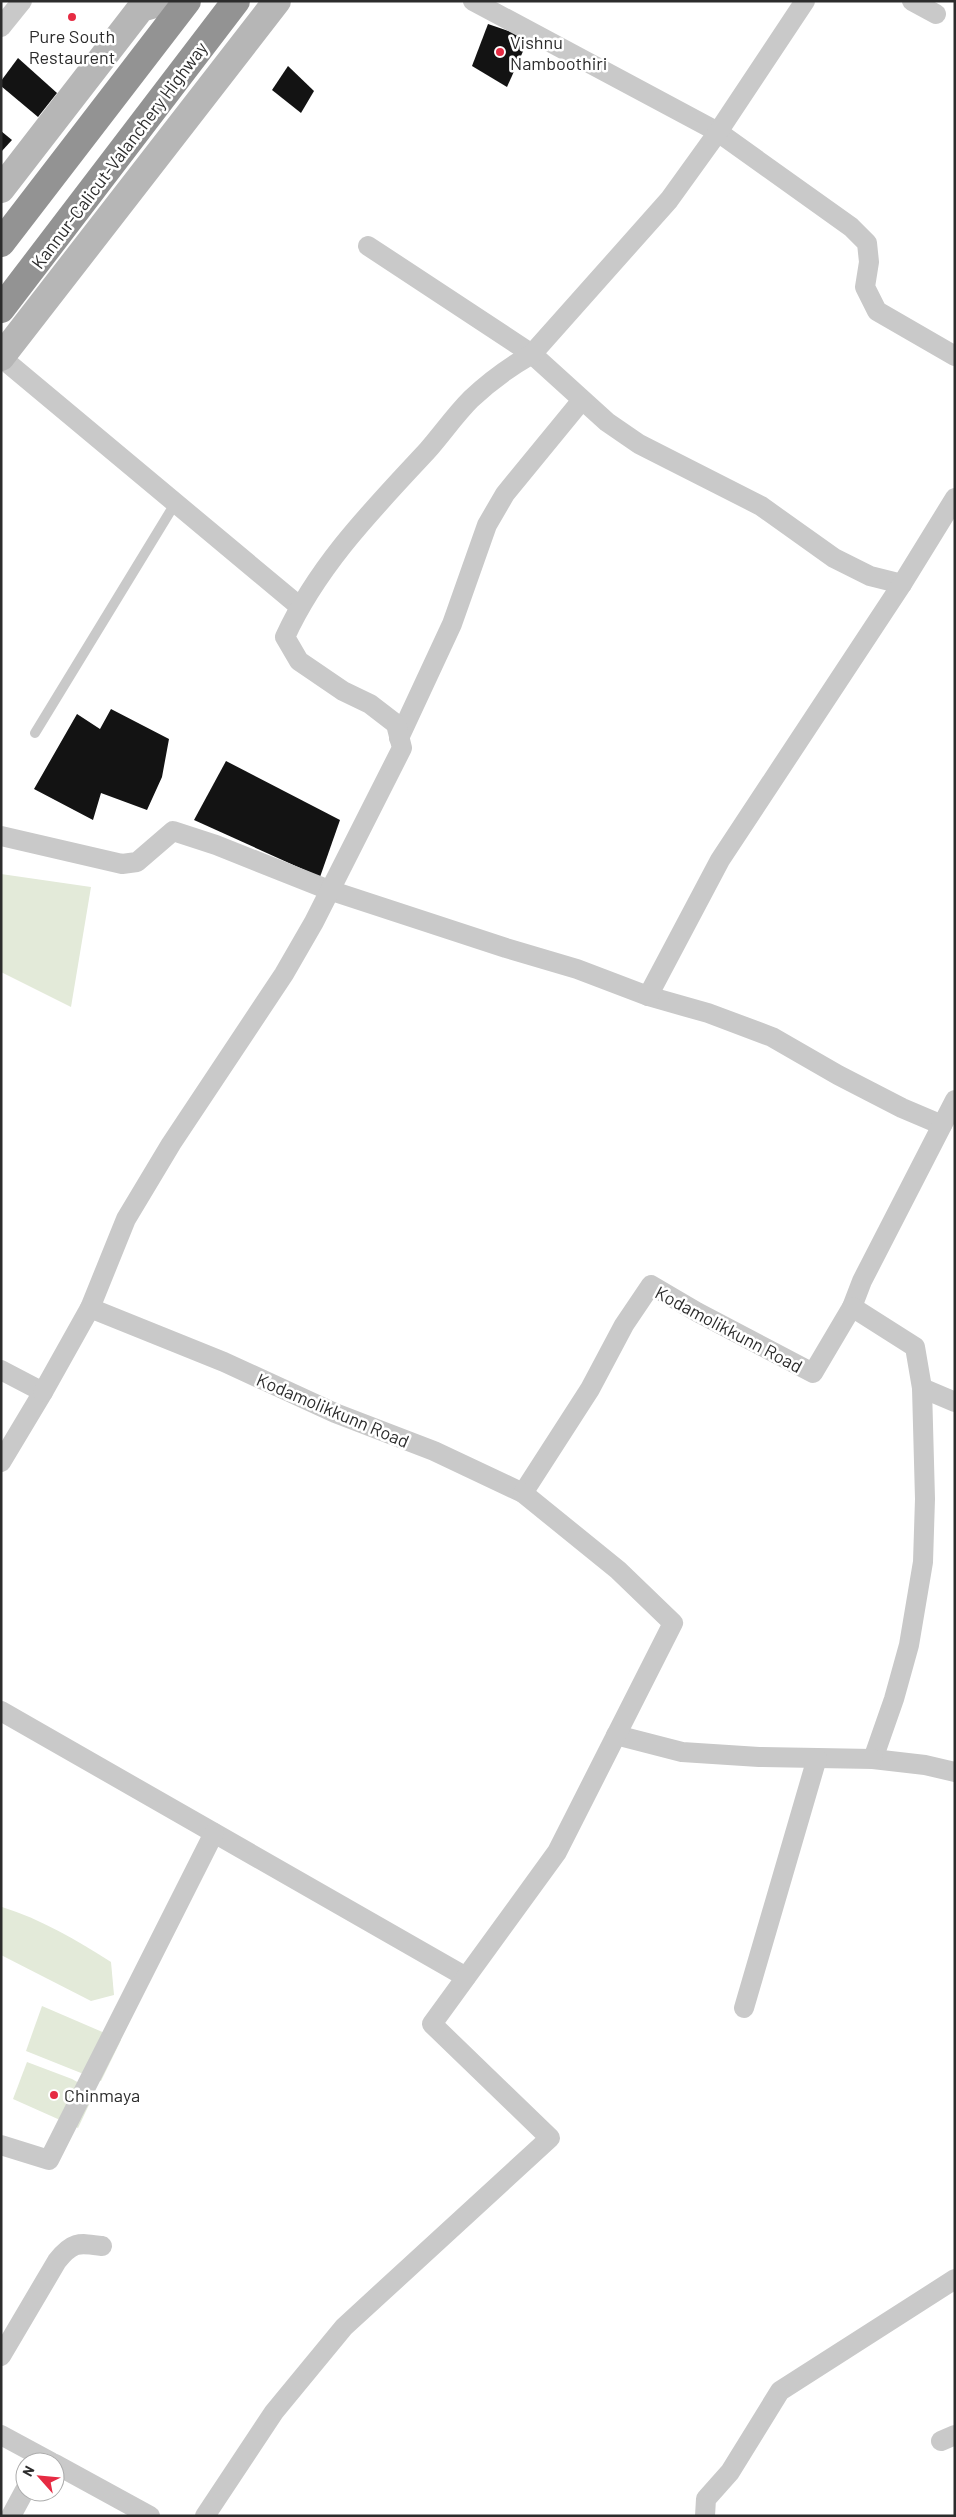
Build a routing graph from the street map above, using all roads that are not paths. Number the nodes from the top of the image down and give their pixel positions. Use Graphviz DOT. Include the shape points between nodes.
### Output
graph roads {
  1 [pos="22,1"];
  2 [pos="186,1"];
  3 [pos="236,1"];
  4 [pos="276,1"];
  5 [pos="473,1"];
  6 [pos="805,1"];
  7 [pos="912,1"];
  8 [pos="150,3"];
  9 [pos="936,14"];
  10 [pos="1,27"];
  11 [pos="718,132"];
  12 [pos="1,189"];
  13 [pos="1,243"];
  14 [pos="368,246"];
  15 [pos="1,309"];
  16 [pos="532,354"];
  17 [pos="955,356"];
  18 [pos="5,361"];
  19 [pos="582,400"];
  20 [pos="955,498"];
  21 [pos="176,502"];
  22 [pos="902,584"];
  23 [pos="299,606"];
  24 [pos="35,733"];
  25 [pos="399,738"];
  26 [pos="1,836"];
  27 [pos="329,890"];
  28 [pos="648,996"];
  29 [pos="955,1100"];
  30 [pos="942,1125"];
  31 [pos="90,1308"];
  32 [pos="852,1308"];
  33 [pos="3,1371"];
  34 [pos="922,1388"];
  35 [pos="43,1392"];
  36 [pos="955,1402"];
  37 [pos="1,1462"];
  38 [pos="523,1493"];
  39 [pos="1,1711"];
  40 [pos="616,1735"];
  41 [pos="817,1758"];
  42 [pos="873,1759"];
  43 [pos="955,1772"];
  44 [pos="214,1833"];
  45 [pos="466,1977"];
  46 [pos="744,2008"];
  47 [pos="1,2145"];
  48 [pos="102,2246"];
  49 [pos="955,2279"];
  50 [pos="1,2356"];
  51 [pos="1,2435"];
  52 [pos="30,2452"];
  53 [pos="65,2471"];
  54 [pos="19,2502"];
  55 [pos="11,2516"];
  56 [pos="150,2516"];
  57 [pos="205,2516"];
  58 [pos="705,2516"];
  1 -- 10 [label="street"];
  2 -- 13 [label="highway"];
  3 -- 15 [label="highway, Kannur-Calicut-Valanchery Highway"];
  4 -- 18 [label="street"];
  5 -- 11 [label="street"];
  6 -- 11 [label="street"];
  7 -- 9 [label="street"];
  8 -- 12 [label="street"];
  11 -- 16 [label="street" via="669,200"];
  11 -- 17 [label="street" via="851,227 866,242 869,262 865,287 877,311"];
  14 -- 16 [label="street"];
  16 -- 19 [label="street"];
  16 -- 23 [label="street" via="514,364 472,398 320,573"];
  18 -- 21 [label="street"];
  19 -- 22 [label="street" via="606,422 639,444 762,506 834,558 870,576"];
  19 -- 25 [label="street" via="505,494 487,525 452,624"];
  20 -- 22 [label="street"];
  21 -- 23 [label="street"];
  21 -- 24 [label="lane"];
  22 -- 28 [label="street" via="720,860"];
  23 -- 25 [label="street" via="285,637 298,661 343,691 370,704 396,724"];
  25 -- 27 [label="street" via="402,748"];
  26 -- 27 [label="street" via="122,864 137,862 173,831"];
  27 -- 28 [label="street" via="577,968"];
  27 -- 31 [label="street" via="284,974 170,1144 126,1218"];
  28 -- 30 [label="street" via="708,1013 772,1037 838,1076"];
  29 -- 30 [label="street"];
  30 -- 32 [label="street" via="862,1281"];
  31 -- 35 [label="street"];
  31 -- 38 [label="street, Kodamolikkunn Road" via="224,1362 326,1409 434,1451"];
  32 -- 34 [label="street" via="915,1347"];
  32 -- 38 [label="street, Kodamolikkunn Road" via="814,1374 651,1286"];
  33 -- 35 [label="street"];
  34 -- 36 [label="street"];
  34 -- 42 [label="street" via="923,1562 909,1645"];
  35 -- 37 [label="street"];
  38 -- 40 [label="street" via="618,1570 673,1622"];
  39 -- 44 [label="street"];
  40 -- 41 [label="street" via="682,1752"];
  40 -- 45 [label="street" via="557,1852"];
  41 -- 42 [label="street"];
  41 -- 46 [label="street"];
  42 -- 43 [label="street"];
  44 -- 45 [label="street"];
  44 -- 47 [label="street" via="49,2160"];
  45 -- 57 [label="street" via="432,2024 550,2138 344,2327 274,2412"];
  48 -- 50 [label="street" via="81,2243 68,2246"];
  49 -- 58 [label="street" via="780,2391 730,2472 706,2499"];
  51 -- 52 [label="street"];
  53 -- 56 [label="street"];
  54 -- 55 [label="street"];
}
